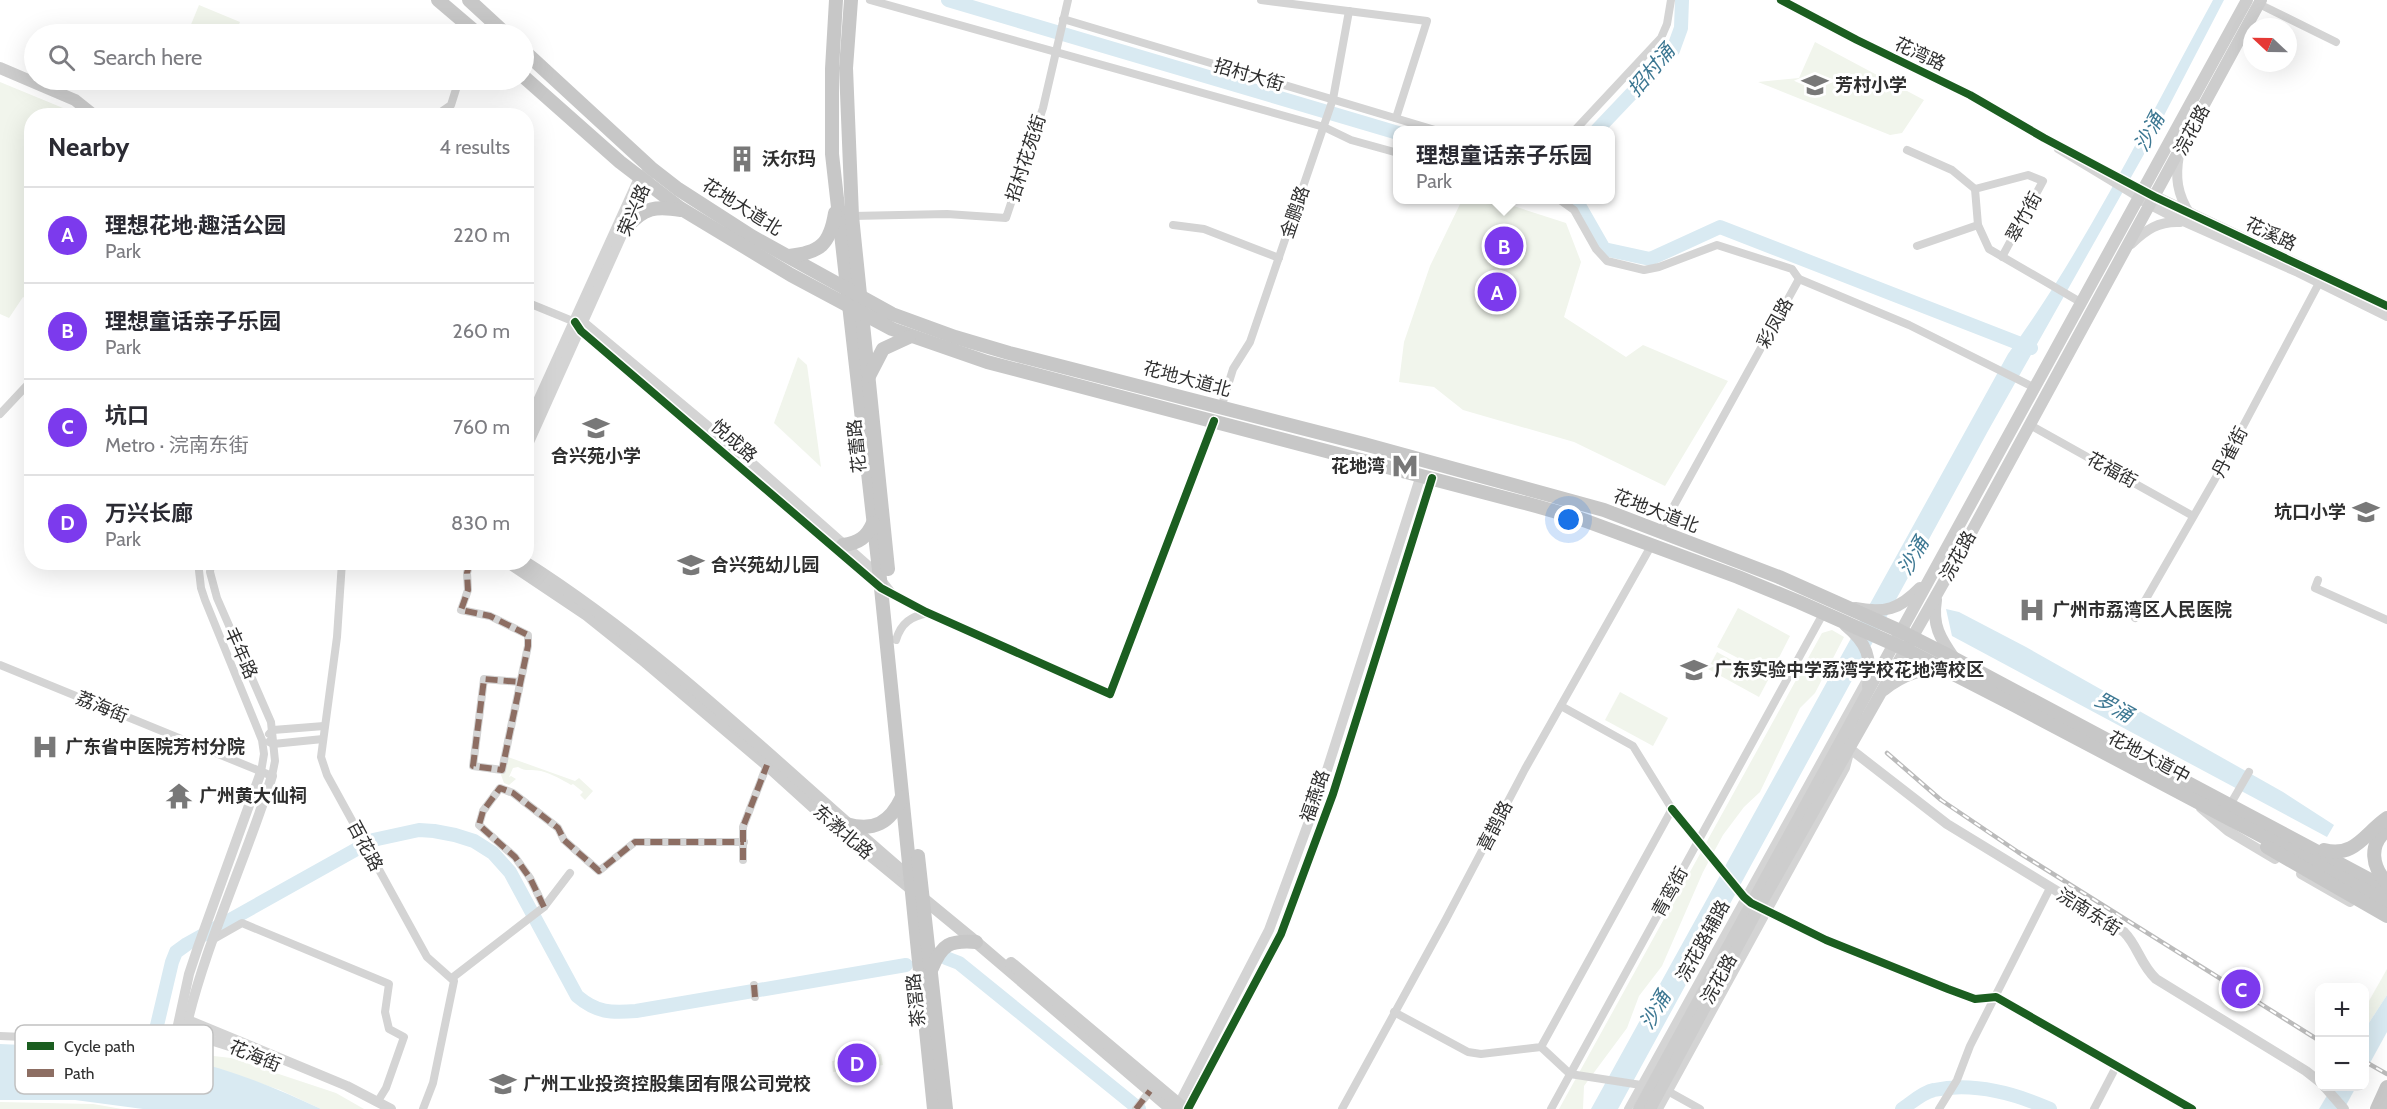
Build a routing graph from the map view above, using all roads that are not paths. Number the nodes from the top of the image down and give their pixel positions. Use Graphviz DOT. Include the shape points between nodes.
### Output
graph roads {
  1 [pos="438,0"];
  2 [pos="469,0"];
  3 [pos="836,0"];
  4 [pos="850,0"];
  5 [pos="870,0"];
  6 [pos="1068,0"];
  7 [pos="1261,0"];
  8 [pos="1671,0"];
  9 [pos="1781,0"];
  10 [pos="2256,1"];
  11 [pos="1349,11"];
  12 [pos="1063,20"];
  13 [pos="466,24"];
  14 [pos="495,24"];
  15 [pos="2336,42"];
  16 [pos="1056,48"];
  17 [pos="534,60"];
  18 [pos="0,68"];
  19 [pos="0,76"];
  20 [pos="24,78"];
  21 [pos="24,86"];
  22 [pos="534,86"];
  23 [pos="34,90"];
  24 [pos="52,90"];
  25 [pos="456,90"];
  26 [pos="1333,101"];
  27 [pos="73,108"];
  28 [pos="85,108"];
  29 [pos="447,108"];
  30 [pos="1396,118"];
  31 [pos="1325,124"];
  32 [pos="1422,126"];
  33 [pos="1579,126"];
  34 [pos="1906,150"];
  35 [pos="1393,152"];
  36 [pos="2180,152"];
  37 [pos="651,168"];
  38 [pos="643,180"];
  39 [pos="1976,189"];
  40 [pos="2136,192"];
  41 [pos="2153,201"];
  42 [pos="836,202"];
  43 [pos="1566,204"];
  44 [pos="686,211"];
  45 [pos="852,216"];
  46 [pos="2188,218"];
  47 [pos="1173,225"];
  48 [pos="1978,225"];
  49 [pos="627,227"];
  50 [pos="1917,246"];
  51 [pos="2128,246"];
  52 [pos="789,256"];
  53 [pos="2002,257"];
  54 [pos="1279,258"];
  55 [pos="1799,279"];
  56 [pos="2319,283"];
  57 [pos="848,291"];
  58 [pos="861,298"];
  59 [pos="2082,303"];
  60 [pos="534,305"];
  61 [pos="2387,306"];
  62 [pos="850,309"];
  63 [pos="863,316"];
  64 [pos="2387,316"];
  65 [pos="580,325"];
  66 [pos="909,337"];
  67 [pos="868,378"];
  68 [pos="24,387"];
  69 [pos="2035,388"];
  70 [pos="24,390"];
  71 [pos="20,391"];
  72 [pos="534,404"];
  73 [pos="1221,408"];
  74 [pos="0,414"];
  75 [pos="1214,421"];
  76 [pos="2030,424"];
  77 [pos="534,431"];
  78 [pos="1426,477"];
  79 [pos="2193,516"];
  80 [pos="873,523"];
  81 [pos="1660,531"];
  82 [pos="843,545"];
  83 [pos="1651,546"];
  84 [pos="534,568"];
  85 [pos="199,570"];
  86 [pos="211,570"];
  87 [pos="341,570"];
  88 [pos="468,570"];
  89 [pos="520,570"];
  90 [pos="2318,580"];
  91 [pos="884,586"];
  92 [pos="1920,593"];
  93 [pos="1936,599"];
  94 [pos="928,613"];
  95 [pos="1841,614"];
  96 [pos="2135,618"];
  97 [pos="2387,620"];
  98 [pos="896,640"];
  99 [pos="1903,641"];
  100 [pos="0,665"];
  101 [pos="1952,665"];
  102 [pos="520,682"];
  103 [pos="1870,686"];
  104 [pos="1561,706"];
  105 [pos="324,726"];
  106 [pos="273,730"];
  107 [pos="322,738"];
  108 [pos="262,740"];
  109 [pos="273,744"];
  110 [pos="1849,748"];
  111 [pos="767,765"];
  112 [pos="2249,772"];
  113 [pos="266,774"];
  114 [pos="2174,791"];
  115 [pos="903,795"];
  116 [pos="2196,804"];
  117 [pos="2230,805"];
  118 [pos="1672,809"];
  119 [pos="2387,818"];
  120 [pos="846,824"];
  121 [pos="2387,830"];
  122 [pos="2371,840"];
  123 [pos="1698,841"];
  124 [pos="744,842"];
  125 [pos="2311,847"];
  126 [pos="743,860"];
  127 [pos="570,873"];
  128 [pos="2387,883"];
  129 [pos="2050,888"];
  130 [pos="917,889"];
  131 [pos="2387,889"];
  132 [pos="1766,895"];
  133 [pos="2387,902"];
  134 [pos="1755,904"];
  135 [pos="542,908"];
  136 [pos="2387,916"];
  137 [pos="2387,924"];
  138 [pos="212,940"];
  139 [pos="976,942"];
  140 [pos="931,969"];
  141 [pos="452,978"];
  142 [pos="754,985"];
  143 [pos="755,997"];
  144 [pos="1996,997"];
  145 [pos="1394,1012"];
  146 [pos="184,1018"];
  147 [pos="182,1025"];
  148 [pos="201,1025"];
  149 [pos="213,1030"];
  150 [pos="0,1036"];
  151 [pos="15,1037"];
  152 [pos="213,1040"];
  153 [pos="1541,1047"];
  154 [pos="2117,1065"];
  155 [pos="1570,1074"];
  156 [pos="2315,1079"];
  157 [pos="1641,1085"];
  158 [pos="2387,1087"];
  159 [pos="1665,1089"];
  160 [pos="1150,1091"];
  161 [pos="2328,1091"];
  162 [pos="378,1105"];
  163 [pos="2096,1105"];
  164 [pos="1181,1108"];
  165 [pos="391,1109"];
  166 [pos="423,1109"];
  167 [pos="934,1109"];
  168 [pos="946,1109"];
  169 [pos="1136,1109"];
  170 [pos="1341,1109"];
  171 [pos="1551,1109"];
  172 [pos="1628,1109"];
  173 [pos="1639,1109"];
  174 [pos="1650,1109"];
  175 [pos="1659,1109"];
  176 [pos="1700,1109"];
  177 [pos="1939,1109"];
  178 [pos="2192,1109"];
  179 [pos="2344,1109"];
  180 [pos="2377,1109"];
  1 -- 13 [label="main road"];
  2 -- 14 [label="main road"];
  3 -- 42 [label="main road, 花蕾路" via="831,124"];
  4 -- 45 [label="main road, 花蕾路" via="846,68"];
  5 -- 16 [label="street"];
  6 -- 12 [label="street, 招村花苑街"];
  7 -- 11 [label="street"];
  8 -- 33 [label="street" via="1661,38"];
  9 -- 40 [label="street, 花湾路" via="1970,95"];
  10 -- 15 [label="street"];
  10 -- 36 [label="main road, 浣花路"];
  10 -- 40 [label="main road, 浣花路"];
  11 -- 26 [label="street, 金鹏路"];
  11 -- 30 [label="street" via="1427,21"];
  12 -- 16 [label="street, 招村花苑街"];
  12 -- 26 [label="street, 招村大街"];
  16 -- 31 [label="street"];
  16 -- 45 [label="street, 招村花苑街" via="1042,108 1006,218 947,214"];
  17 -- 37 [label="main road, 花地大道北"];
  18 -- 20 [label="main road"];
  19 -- 21 [label="main road"];
  22 -- 38 [label="main road, 花地大道北"];
  23 -- 27 [label="main road"];
  24 -- 28 [label="main road"];
  25 -- 29 [label="street"];
  26 -- 30 [label="street, 招村大街"];
  26 -- 31 [label="street, 金鹏路"];
  30 -- 32 [label="street, 招村大街"];
  31 -- 35 [label="street" via="1351,140"];
  31 -- 54 [label="street, 金鹏路"];
  34 -- 39 [label="street" via="1952,170"];
  36 -- 41 [label="main road, 浣花路"];
  36 -- 46 [label="street" via="2176,179"];
  37 -- 38 [label="street, 荣兴路"];
  37 -- 52 [label="main road, 花地大道北" via="714,213"];
  38 -- 44 [label="main road, 花地大道北"];
  38 -- 49 [label="street, 荣兴路"];
  38 -- 65 [label="street, 荣兴路"];
  39 -- 48 [label="street, 翠竹街"];
  39 -- 53 [label="street, 翠竹街" via="2028,175 2043,181"];
  40 -- 41 [label="street, 花溪路"];
  40 -- 59 [label="main road, 浣花路"];
  41 -- 46 [label="street, 花溪路"];
  41 -- 51 [label="main road, 浣花路"];
  42 -- 52 [label="main road" via="827,239 809,254"];
  42 -- 57 [label="main road, 花蕾路"];
  43 -- 55 [label="street" via="1574,210 1607,261 1644,270 1717,245 1792,269"];
  44 -- 49 [label="main road" via="646,210"];
  44 -- 62 [label="main road, 花地大道北"];
  45 -- 58 [label="main road, 花蕾路"];
  46 -- 51 [label="street" via="2160,223"];
  46 -- 56 [label="street, 花溪路"];
  46 -- 61 [label="street, 花溪路"];
  47 -- 54 [label="street" via="1204,229"];
  48 -- 50 [label="street"];
  48 -- 53 [label="street, 翠竹街" via="1989,249"];
  49 -- 65 [label="street, 荣兴路"];
  51 -- 76 [label="main road, 浣花路"];
  52 -- 57 [label="main road, 花地大道北"];
  53 -- 59 [label="street, 翠竹街"];
  54 -- 73 [label="street, 金鹏路" via="1250,342 1233,369"];
  55 -- 69 [label="street, 彩凤路" via="1909,325"];
  55 -- 81 [label="street, 彩凤路"];
  56 -- 64 [label="street, 花溪路"];
  56 -- 79 [label="street, 丹雀街"];
  57 -- 58 [label="main road, 花地大道北"];
  57 -- 62 [label="main road, 花蕾路"];
  58 -- 63 [label="main road, 花蕾路"];
  58 -- 73 [label="main road, 花地大道北" via="955,337"];
  59 -- 69 [label="main road, 浣花路"];
  60 -- 65 [label="street"];
  62 -- 63 [label="main road, 花地大道北"];
  62 -- 80 [label="main road, 花蕾路"];
  63 -- 66 [label="main road, 花地大道北"];
  63 -- 67 [label="main road, 花蕾路"];
  65 -- 72 [label="street, 荣兴路"];
  65 -- 77 [label="street, 荣兴路"];
  65 -- 82 [label="street, 悦成路" via="746,458"];
  65 -- 91 [label="street, 悦成路"];
  66 -- 67 [label="main road" via="883,349"];
  66 -- 75 [label="main road, 花地大道北" via="987,362"];
  67 -- 91 [label="main road, 花蕾路"];
  68 -- 71 [label="street"];
  69 -- 92 [label="main road, 浣花路"];
  70 -- 71 [label="street"];
  71 -- 74 [label="street"];
  73 -- 81 [label="main road, 花地大道北" via="1489,477 1604,510"];
  75 -- 78 [label="main road, 花地大道北"];
  75 -- 94 [label="street" via="1110,694"];
  76 -- 79 [label="street, 花福街"];
  76 -- 93 [label="main road, 浣花路"];
  78 -- 83 [label="main road, 花地大道北" via="1578,518"];
  78 -- 164 [label="street, 福燕路" via="1269,930"];
  79 -- 96 [label="street, 丹雀街"];
  80 -- 82 [label="main road" via="860,541"];
  80 -- 91 [label="main road, 花蕾路"];
  81 -- 95 [label="main road, 花地大道北" via="1779,577"];
  82 -- 91 [label="street, 悦成路"];
  83 -- 95 [label="main road, 花地大道北"];
  83 -- 104 [label="street, 喜鹊路"];
  84 -- 120 [label="main road, 东漖北路" via="650,653"];
  85 -- 108 [label="street, 丰年路" via="205,600"];
  86 -- 106 [label="street, 丰年路" via="217,598"];
  87 -- 105 [label="street, 百花路" via="337,637"];
  88 -- 102 [label="street" via="468,590 461,610 490,616 528,636"];
  89 -- 111 [label="main road, 东漖北路" via="587,615"];
  90 -- 97 [label="street" via="2314,588"];
  91 -- 94 [label="street"];
  91 -- 98 [label="main road, 花蕾路"];
  91 -- 115 [label="main road, 花蕾路"];
  92 -- 95 [label="main road" via="1892,609"];
  92 -- 99 [label="main road, 浣花路"];
  93 -- 99 [label="main road, 浣花路"];
  93 -- 101 [label="main road" via="1936,631"];
  94 -- 98 [label="street" via="907,621"];
  95 -- 99 [label="main road, 花地大道北"];
  95 -- 103 [label="main road" via="1868,655"];
  95 -- 123 [label="street, 青鸾街"];
  98 -- 130 [label="main road, 花蕾路"];
  99 -- 101 [label="main road, 花地大道中"];
  99 -- 103 [label="main road, 浣花路"];
  99 -- 103 [label="main road, 浣花路"];
  100 -- 113 [label="street, 荔海街"];
  101 -- 103 [label="main road"];
  101 -- 114 [label="main road, 花地大道中"];
  101 -- 117 [label="main road, 花地大道中"];
  102 -- 102 [label="street" via="502,770 473,766 484,679"];
  103 -- 110 [label="main road, 浣花路"];
  103 -- 132 [label="main road, 浣花路"];
  103 -- 134 [label="street, 浣花路辅路"];
  104 -- 118 [label="street" via="1633,746"];
  104 -- 145 [label="street, 喜鹊路"];
  105 -- 106 [label="street"];
  105 -- 107 [label="street, 百花路"];
  106 -- 108 [label="street"];
  106 -- 109 [label="street, 丰年路"];
  107 -- 109 [label="street"];
  107 -- 141 [label="street, 百花路" via="324,766 366,849 430,961"];
  108 -- 109 [label="street"];
  108 -- 113 [label="street"];
  109 -- 113 [label="street, 丰年路" via="274,761"];
  110 -- 129 [label="street, 浣南东街" via="1937,817"];
  110 -- 132 [label="main road, 浣花路"];
  111 -- 124 [label="street" via="744,827"];
  111 -- 130 [label="main road, 东漖北路" via="830,822"];
  112 -- 117 [label="street"];
  113 -- 138 [label="street" via="229,900"];
  113 -- 146 [label="street" via="198,947"];
  114 -- 116 [label="main road"];
  114 -- 133 [label="main road, 花地大道中"];
  115 -- 120 [label="main road" via="882,823 866,828"];
  115 -- 130 [label="main road, 花蕾路"];
  116 -- 136 [label="main road"];
  116 -- 137 [label="street" via="2247,844"];
  117 -- 125 [label="main road, 花地大道中"];
  118 -- 123 [label="street"];
  118 -- 153 [label="street"];
  119 -- 122 [label="main road"];
  120 -- 130 [label="main road, 东漖北路"];
  121 -- 122 [label="main road"];
  122 -- 125 [label="main road" via="2346,851"];
  122 -- 128 [label="main road" via="2377,870"];
  123 -- 134 [label="street"];
  123 -- 155 [label="street, 青鸾街"];
  124 -- 126 [label="street"];
  124 -- 135 [label="street" via="635,842 599,871 564,840 558,828 513,793 500,788 483,810 479,825 515,857 530,878"];
  125 -- 131 [label="main road, 花地大道中"];
  127 -- 135 [label="street"];
  129 -- 144 [label="street"];
  129 -- 156 [label="street, 浣南东街" via="2124,932 2145,969 2156,978"];
  130 -- 139 [label="main road, 东漖北路"];
  130 -- 140 [label="main road, 茶滘路"];
  130 -- 164 [label="main road, 东漖北路"];
  130 -- 167 [label="main road, 茶滘路"];
  132 -- 134 [label="main road, 浣花路"];
  134 -- 144 [label="street" via="1826,940 1948,989 1975,999"];
  134 -- 157 [label="street, 浣花路辅路"];
  134 -- 159 [label="main road, 浣花路"];
  134 -- 173 [label="main road, 浣花路"];
  135 -- 141 [label="street"];
  138 -- 146 [label="street"];
  138 -- 162 [label="street" via="242,923 389,984 385,1012 389,1029 405,1037"];
  139 -- 140 [label="main road" via="957,942 943,948"];
  139 -- 160 [label="main road, 东漖北路"];
  140 -- 168 [label="main road, 茶滘路"];
  141 -- 166 [label="street" via="453,992 433,1083"];
  142 -- 143 [label="street"];
  144 -- 154 [label="street"];
  144 -- 177 [label="street"];
  145 -- 153 [label="street" via="1468,1053"];
  145 -- 170 [label="street, 喜鹊路"];
  146 -- 147 [label="street"];
  146 -- 148 [label="street, 花海街"];
  149 -- 162 [label="street, 花海街" via="347,1086"];
  150 -- 151 [label="street"];
  152 -- 162 [label="street, 花海街"];
  153 -- 155 [label="street"];
  154 -- 163 [label="street"];
  154 -- 178 [label="street"];
  155 -- 157 [label="street"];
  155 -- 171 [label="street, 青鸾街"];
  157 -- 172 [label="street, 浣花路辅路"];
  158 -- 180 [label="main road, bridge"];
  159 -- 174 [label="main road, 浣花路"];
  159 -- 175 [label="street"];
  159 -- 176 [label="street"];
  160 -- 164 [label="main road, 东漖北路"];
  160 -- 169 [label="street"];
  161 -- 179 [label="street"];
  162 -- 165 [label="street, 花海街"];
}
